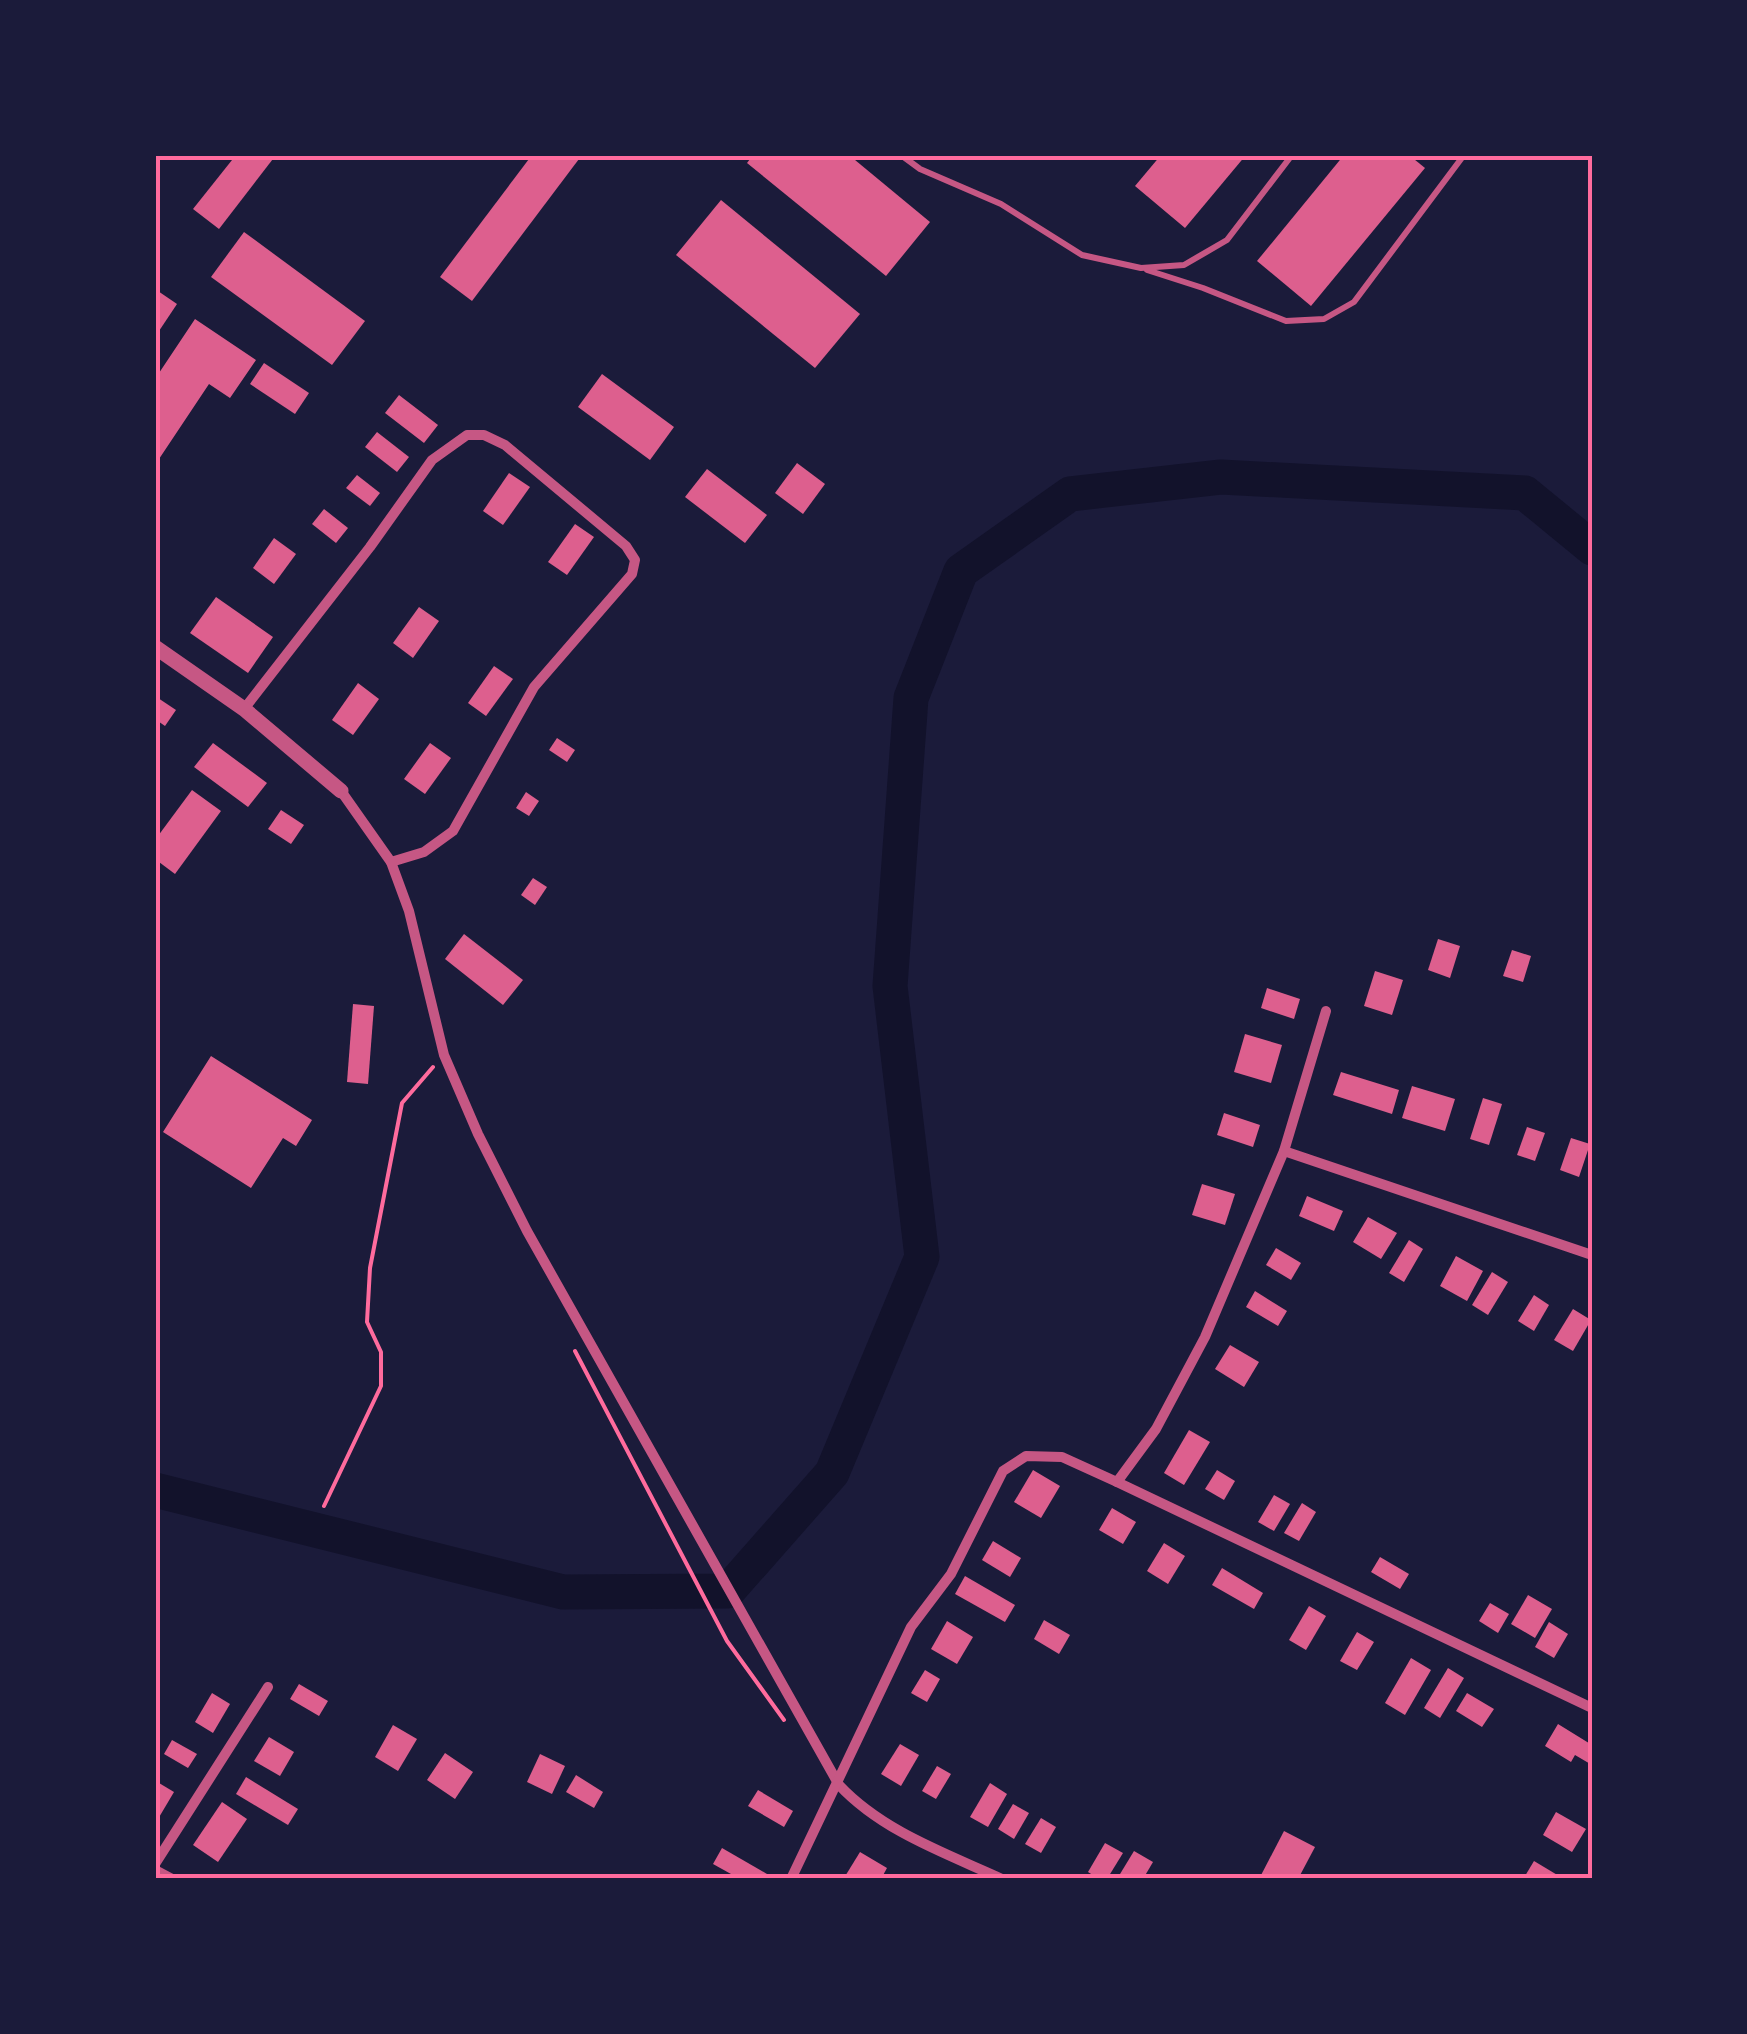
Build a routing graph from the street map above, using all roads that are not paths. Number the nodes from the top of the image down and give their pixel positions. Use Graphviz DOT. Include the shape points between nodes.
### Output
graph roads {
  1 [pos="900,155"];
  2 [pos="1292,155"];
  3 [pos="1464,155"];
  4 [pos="1141,268"];
  5 [pos="155,646"];
  6 [pos="244,709"];
  7 [pos="342,791"];
  8 [pos="391,862"];
  9 [pos="1326,1011"];
  10 [pos="1284,1152"];
  11 [pos="1592,1254"];
  12 [pos="1117,1482"];
  13 [pos="268,1686"];
  14 [pos="1592,1708"];
  15 [pos="838,1784"];
  16 [pos="155,1867"];
  17 [pos="172,1879"];
  18 [pos="791,1879"];
  19 [pos="1002,1879"];
  1 -- 4 [label="lane" via="1001,204 1082,255"];
  2 -- 4 [label="lane" via="1227,240 1184,265"];
  3 -- 4 [label="lane" via="1354,302 1324,318 1286,321"];
  5 -- 6 [label="street"];
  6 -- 7 [label="street"];
  6 -- 8 [label="street" via="432,460 467,435 505,445 626,546 632,574 534,687 453,832 424,852"];
  7 -- 8 [label="street"];
  8 -- 15 [label="street" via="444,1055 478,1134"];
  9 -- 10 [label="street"];
  10 -- 11 [label="street"];
  10 -- 12 [label="street" via="1205,1337 1156,1429"];
  12 -- 14 [label="street"];
  12 -- 15 [label="street" via="1062,1457 1026,1456 1004,1471 950,1574 912,1627"];
  13 -- 16 [label="street"];
  15 -- 18 [label="street"];
  15 -- 19 [label="street" via="899,1831"];
  16 -- 17 [label="street"];
}
